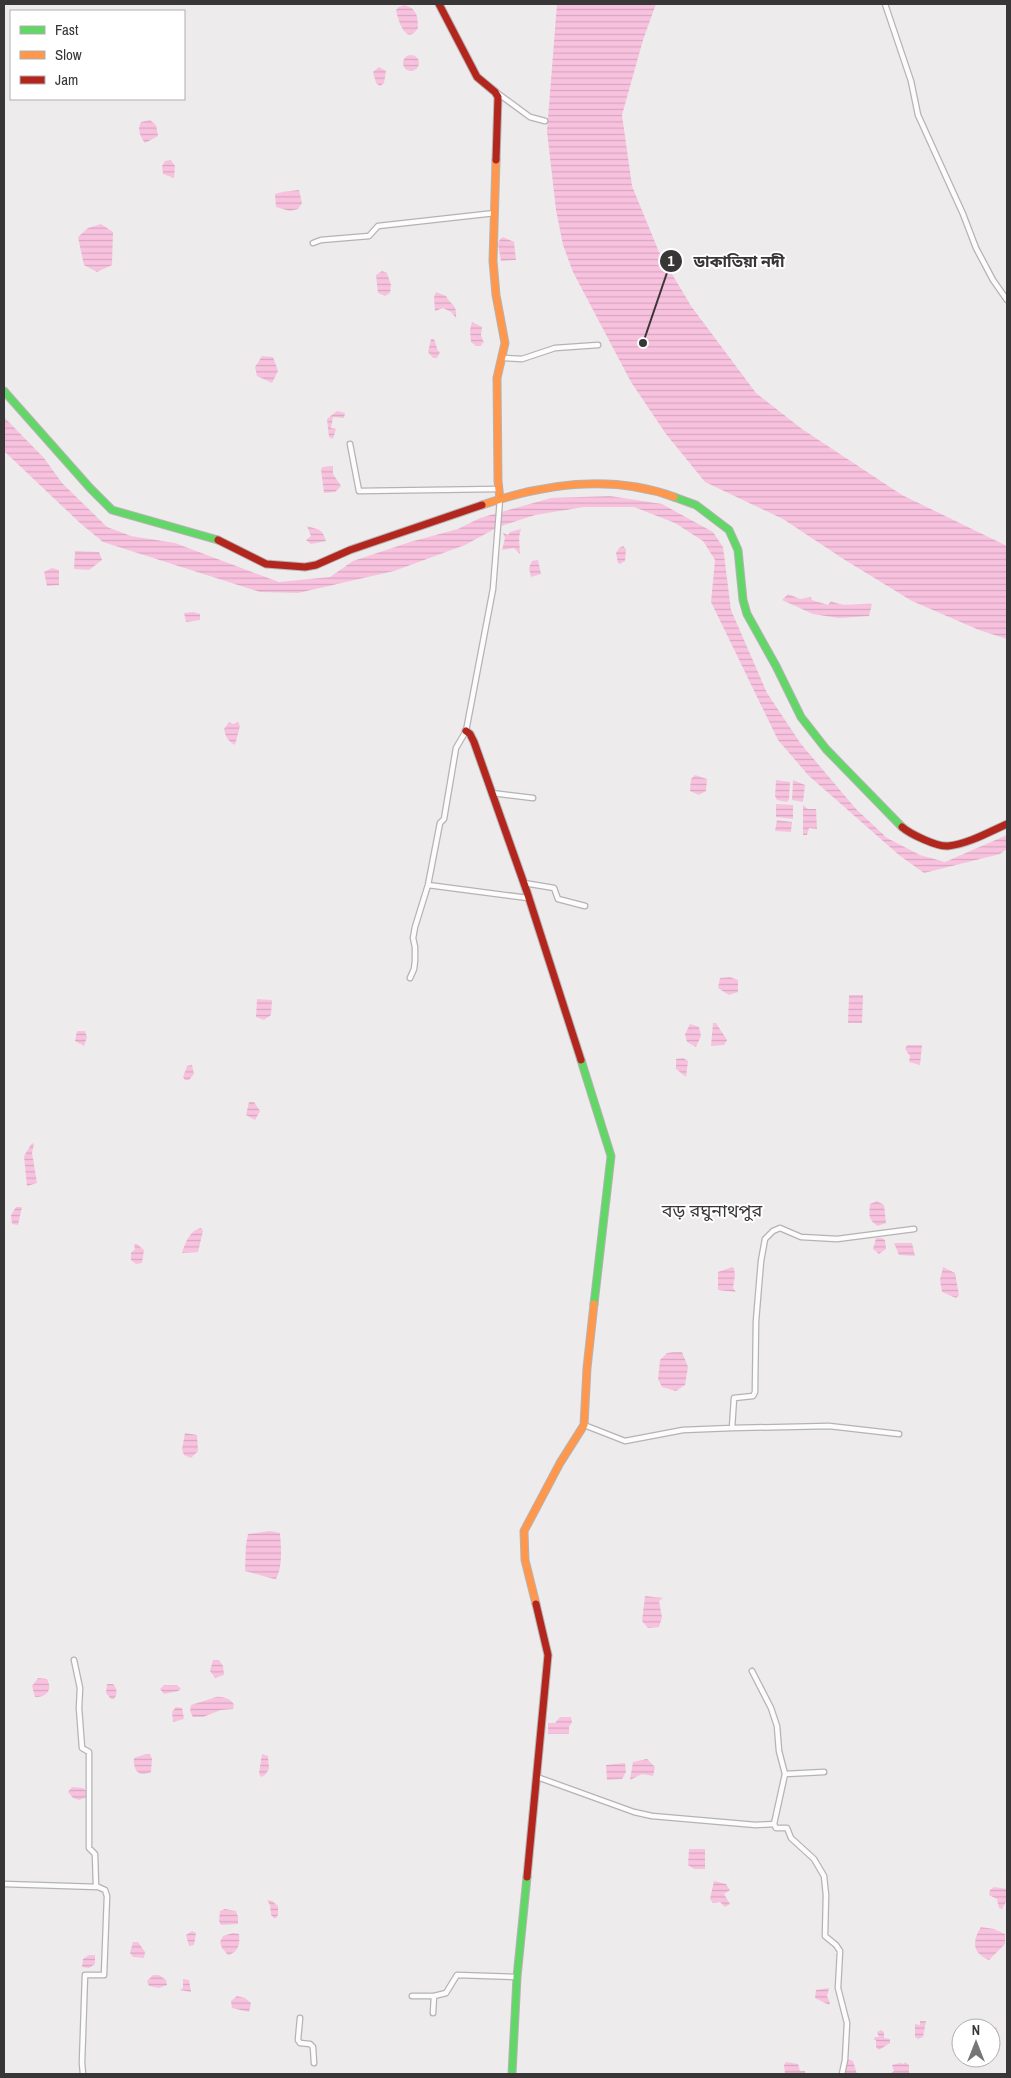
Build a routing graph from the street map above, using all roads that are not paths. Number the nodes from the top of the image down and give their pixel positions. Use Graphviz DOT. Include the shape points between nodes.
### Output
graph roads {
  1 [pos="439,4"];
  2 [pos="886,4"];
  3 [pos="495,92"];
  4 [pos="545,121"];
  5 [pos="495,213"];
  6 [pos="313,243"];
  7 [pos="1007,300"];
  8 [pos="598,345"];
  9 [pos="503,358"];
  10 [pos="4,391"];
  11 [pos="350,444"];
  12 [pos="498,489"];
  13 [pos="500,499"];
  14 [pos="466,731"];
  15 [pos="492,793"];
  16 [pos="533,798"];
  17 [pos="1007,824"];
  18 [pos="524,883"];
  19 [pos="428,885"];
  20 [pos="528,898"];
  21 [pos="586,906"];
  22 [pos="410,978"];
  23 [pos="914,1229"];
  24 [pos="584,1425"];
  25 [pos="732,1428"];
  26 [pos="898,1434"];
  27 [pos="74,1660"];
  28 [pos="752,1672"];
  29 [pos="824,1772"];
  30 [pos="784,1774"];
  31 [pos="537,1777"];
  32 [pos="774,1824"];
  33 [pos="4,1884"];
  34 [pos="98,1887"];
  35 [pos="517,1977"];
  36 [pos="412,1996"];
  37 [pos="434,1996"];
  38 [pos="433,2012"];
  39 [pos="300,2018"];
  40 [pos="314,2063"];
  41 [pos="83,2074"];
  42 [pos="512,2074"];
  43 [pos="842,2074"];
  1 -- 3 [label="street" via="477,77"];
  2 -- 7 [label="street" via="911,81 918,115 976,248"];
  3 -- 4 [label="street" via="530,117"];
  3 -- 5 [label="street" via="498,97"];
  5 -- 6 [label="street" via="378,226 369,236"];
  5 -- 9 [label="street" via="493,262 505,343"];
  8 -- 9 [label="street" via="555,348 522,359"];
  9 -- 12 [label="street" via="497,378"];
  10 -- 13 [label="street" via="112,510 216,538 266,564 305,568 316,565 350,550"];
  11 -- 12 [label="street" via="359,491"];
  12 -- 13 [label="street"];
  13 -- 14 [label="street" via="493,589"];
  13 -- 17 [label="street" via="543,488 603,483 661,492 696,505 718,520 734,538 747,614 801,717 826,749 884,810 904,829 947,846"];
  14 -- 15 [label="street" via="474,742"];
  14 -- 19 [label="street" via="456,748"];
  15 -- 16 [label="street"];
  15 -- 18 [label="street"];
  18 -- 20 [label="street"];
  18 -- 21 [label="street" via="554,888 558,899"];
  19 -- 20 [label="street"];
  19 -- 22 [label="street" via="415,927 415,961"];
  20 -- 24 [label="street" via="611,1156 587,1368"];
  23 -- 25 [label="street" via="836,1239 801,1237 780,1228 765,1239 756,1321 757,1386 753,1396 734,1398"];
  24 -- 25 [label="street" via="626,1440 683,1430"];
  24 -- 31 [label="street" via="524,1531 525,1560 548,1654"];
  25 -- 26 [label="street" via="829,1426"];
  27 -- 34 [label="street" via="80,1688 78,1708 82,1748 89,1752 89,1848 96,1854"];
  28 -- 30 [label="street" via="777,1726"];
  29 -- 30 [label="street"];
  30 -- 32 [label="street"];
  31 -- 32 [label="street" via="652,1816"];
  31 -- 35 [label="street"];
  32 -- 43 [label="street" via="776,1828 787,1828 791,1838 814,1859 824,1876 825,1936 840,1951 838,1988 847,2023"];
  33 -- 34 [label="street"];
  34 -- 41 [label="street" via="106,1890 107,1896 104,1976 85,1976"];
  35 -- 37 [label="street" via="457,1975 446,1993"];
  35 -- 42 [label="street"];
  36 -- 37 [label="street"];
  37 -- 38 [label="street"];
  39 -- 40 [label="street" via="298,2040 313,2047"];
}
